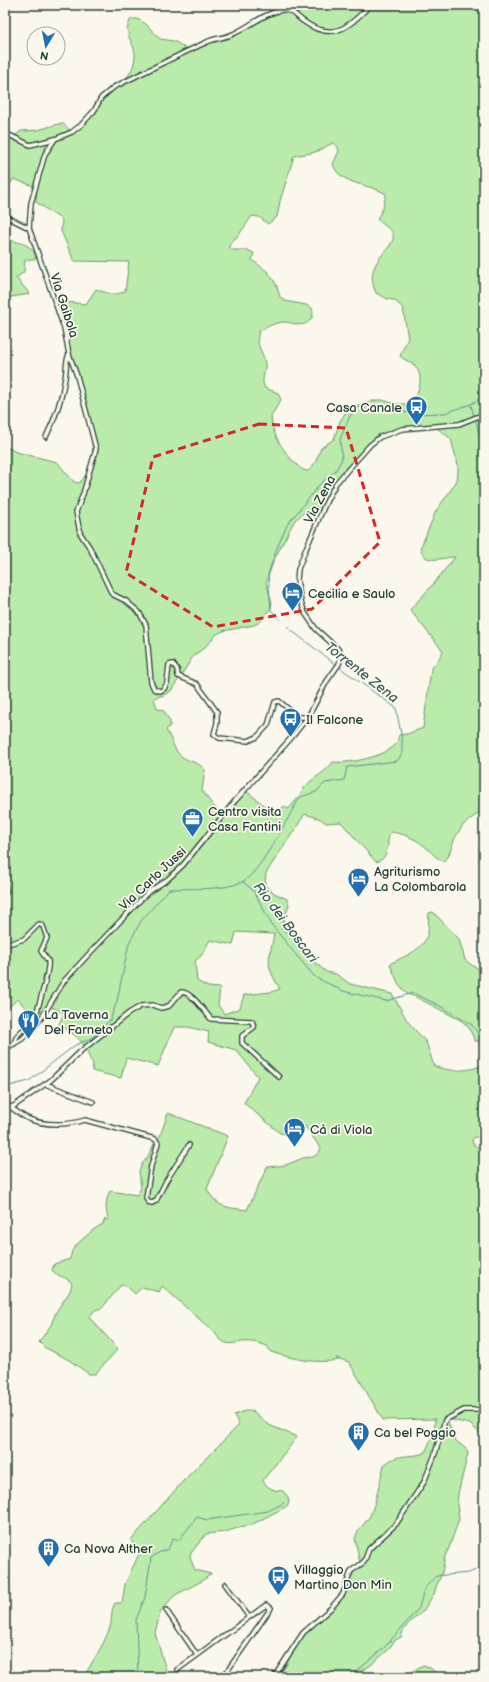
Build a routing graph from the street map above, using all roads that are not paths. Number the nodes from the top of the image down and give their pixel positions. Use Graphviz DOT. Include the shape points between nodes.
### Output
graph roads {
  1 [pos="370,5"];
  2 [pos="5,133"];
  3 [pos="55,139"];
  4 [pos="5,216"];
  5 [pos="29,228"];
  6 [pos="69,354"];
  7 [pos="484,414"];
  8 [pos="46,437"];
  9 [pos="332,673"];
  10 [pos="308,717"];
  11 [pos="5,885"];
  12 [pos="5,894"];
  13 [pos="5,945"];
  14 [pos="14,1044"];
  15 [pos="5,1050"];
  16 [pos="279,1077"];
  17 [pos="46,1084"];
  18 [pos="93,1102"];
  19 [pos="5,1105"];
  20 [pos="10,1107"];
  21 [pos="189,1146"];
  22 [pos="484,1410"];
  23 [pos="225,1584"];
  24 [pos="166,1610"];
  25 [pos="249,1617"];
  26 [pos="197,1655"];
  27 [pos="176,1670"];
  28 [pos="223,1677"];
  29 [pos="274,1677"];
  1 -- 3 [label="street" via="351,23 341,30 333,31 314,28 288,10 273,12 233,34 209,41 114,87 101,98 82,125"];
  2 -- 3 [label="street" via="30,145"];
  3 -- 5 [label="street" via="45,154 34,191"];
  4 -- 5 [label="street"];
  5 -- 6 [label="street, Via Gaibola" via="64,328"];
  6 -- 8 [label="street, Via Gaibola" via="65,361 65,379 56,412"];
  6 -- 10 [label="street" via="96,449 76,512 80,533 112,594 139,612 146,625 151,682 154,689 164,689 169,665 173,664 178,676 197,684 217,712 214,734 219,738 248,741 257,737 268,725 275,702 279,701 298,718"];
  7 -- 9 [label="street, Via Zena" via="459,424 402,429 380,437 336,483 305,551 297,580 305,613 316,629 341,655 339,664"];
  9 -- 10 [label="street, Via Carlo Jussi"];
  10 -- 14 [label="street, Via Carlo Jussi" via="235,800 183,865 147,893 87,956 64,981 32,1030"];
  11 -- 12 [label="street"];
  13 -- 14 [label="street" via="24,938 39,924 43,926 46,938 41,951 48,961 48,969 35,1015 16,1036"];
  14 -- 15 [label="street, Via Carlo Jussi"];
  16 -- 17 [label="street" via="242,1043 242,1036 254,1026 252,1020 211,1019 190,995 184,992 178,994 169,1006 141,1006 129,1013 81,1051"];
  17 -- 18 [label="street"];
  17 -- 20 [label="street"];
  19 -- 20 [label="street"];
  20 -- 21 [label="street" via="36,1121 52,1123 85,1120 155,1139 158,1144 151,1166 146,1198 152,1203 156,1201"];
  22 -- 29 [label="street" via="464,1410 445,1420 424,1482 396,1524 369,1549 364,1562 351,1571 343,1594 303,1632"];
  23 -- 25 [label="street"];
  24 -- 26 [label="street"];
  25 -- 26 [label="street"];
  25 -- 28 [label="street" via="266,1605 271,1608"];
  26 -- 27 [label="street"];
}
